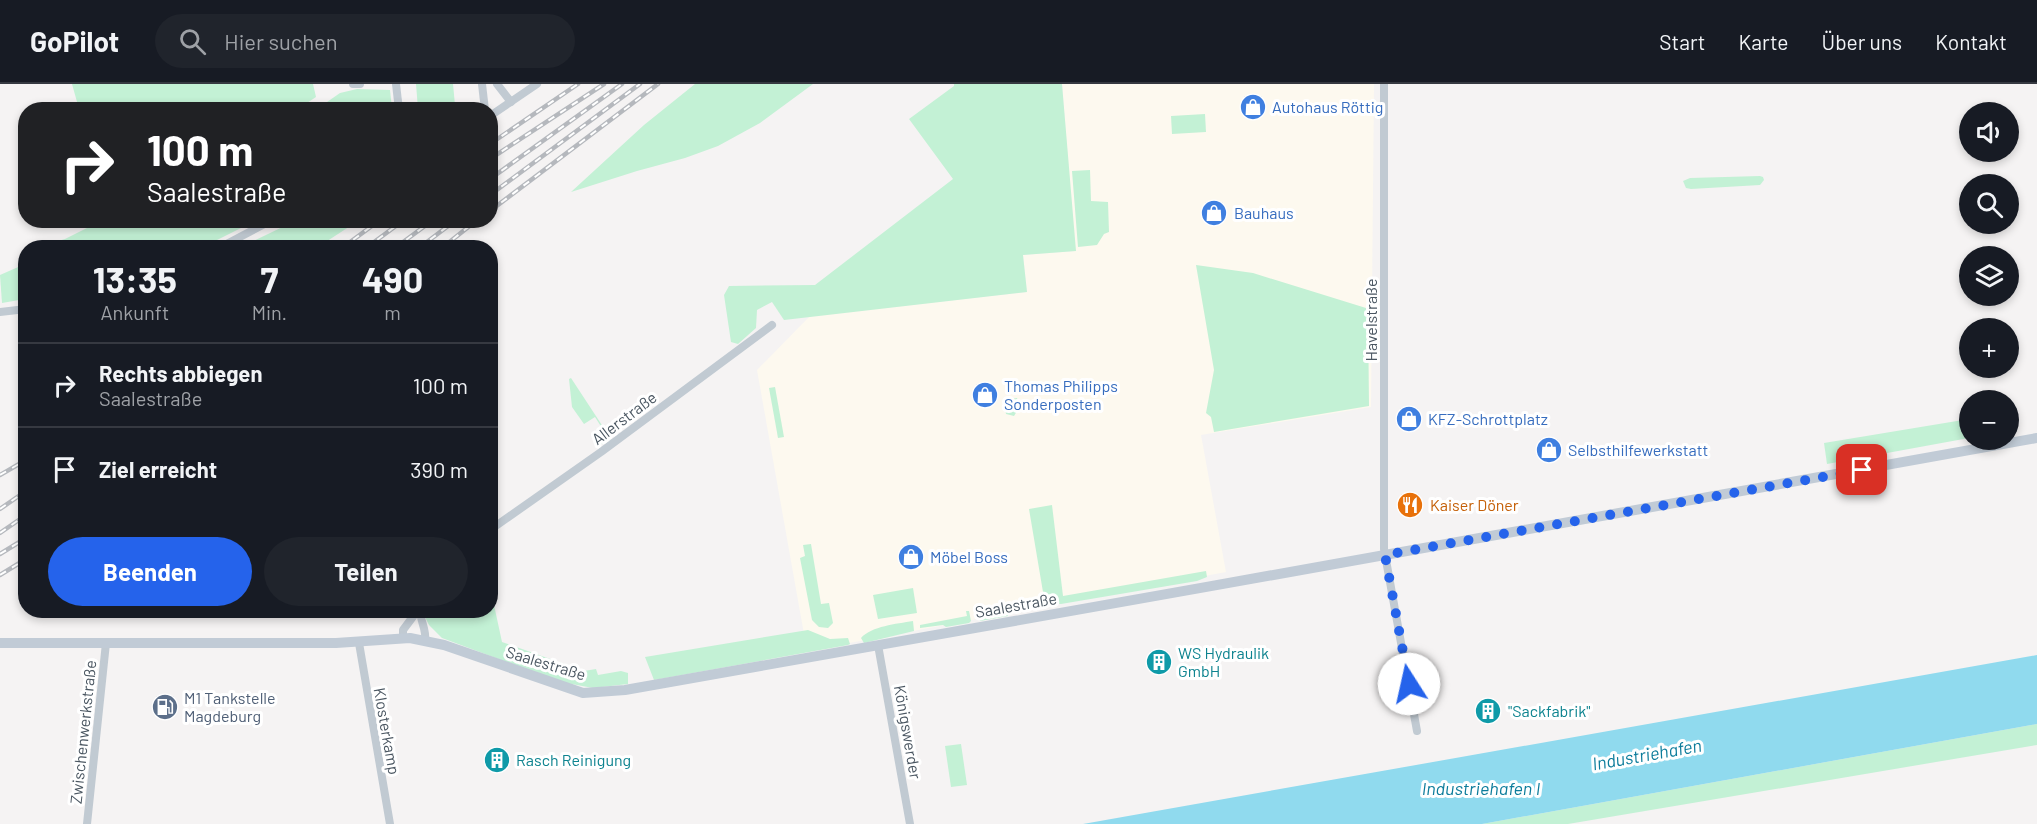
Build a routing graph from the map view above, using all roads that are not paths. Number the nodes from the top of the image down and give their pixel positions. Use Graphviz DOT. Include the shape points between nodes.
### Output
graph roads {
  1 [pos="396,84"];
  2 [pos="482,84"];
  3 [pos="497,84"];
  4 [pos="537,84"];
  5 [pos="1384,84"];
  6 [pos="398,102"];
  7 [pos="484,102"];
  8 [pos="511,102"];
  9 [pos="498,111"];
  10 [pos="257,228"];
  11 [pos="234,240"];
  12 [pos="18,310"];
  13 [pos="0,312"];
  14 [pos="772,325"];
  15 [pos="2037,438"];
  16 [pos="498,524"];
  17 [pos="1385,555"];
  18 [pos="413,618"];
  19 [pos="420,618"];
  20 [pos="403,638"];
  21 [pos="425,641"];
  22 [pos="0,643"];
  23 [pos="106,643"];
  24 [pos="359,643"];
  25 [pos="878,645"];
  26 [pos="1417,730"];
  27 [pos="87,824"];
  28 [pos="390,824"];
  29 [pos="910,824"];
  1 -- 6 [label="street"];
  2 -- 7 [label="street"];
  3 -- 8 [label="street"];
  4 -- 8 [label="street"];
  5 -- 17 [label="street, Havelstraße"];
  8 -- 9 [label="street"];
  10 -- 11 [label="street"];
  12 -- 13 [label="street"];
  14 -- 16 [label="street, Allerstraße"];
  15 -- 17 [label="main road, Saalestraße"];
  17 -- 25 [label="main road, Saalestraße"];
  17 -- 26 [label="street, Havelstraße"];
  18 -- 20 [label="street" via="403,630"];
  19 -- 21 [label="street"];
  20 -- 21 [label="main road, Saalestraße"];
  20 -- 24 [label="main road, Saalestraße"];
  21 -- 25 [label="main road, Saalestraße" via="583,693 625,690"];
  22 -- 23 [label="main road, Saalestraße"];
  23 -- 24 [label="main road, Saalestraße"];
  23 -- 27 [label="street, Zwischenwerkstraße"];
  24 -- 28 [label="street, Klosterkamp"];
  25 -- 29 [label="street, Königswerder"];
}
